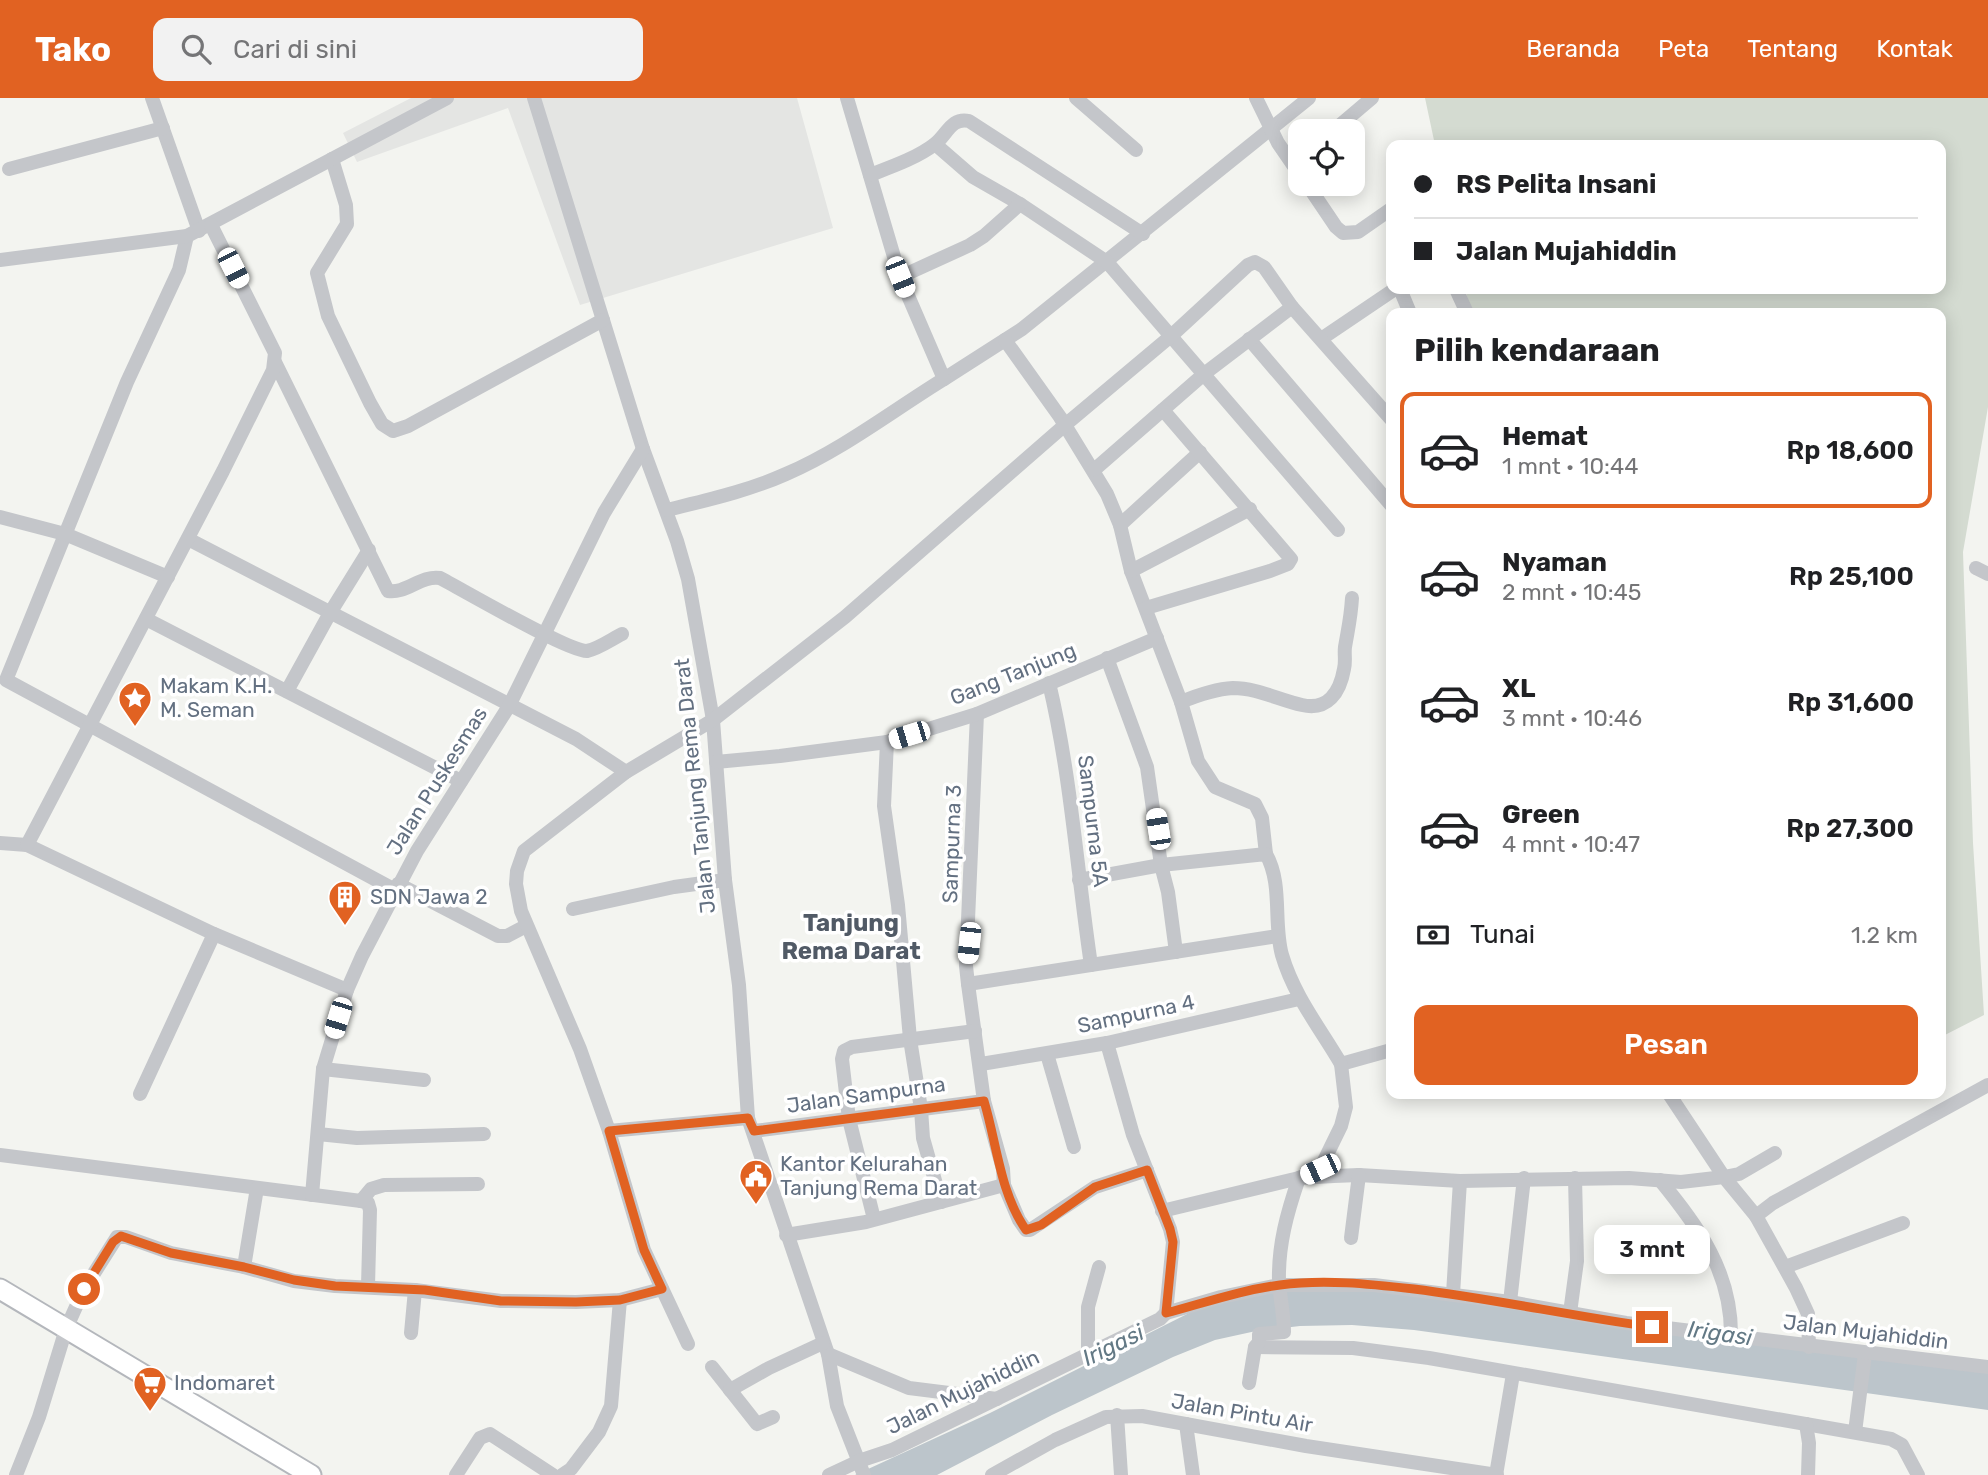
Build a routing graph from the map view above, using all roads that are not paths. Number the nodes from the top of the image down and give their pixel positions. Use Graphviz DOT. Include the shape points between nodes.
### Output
graph roads {
  1 [pos="152,98"];
  2 [pos="447,98"];
  3 [pos="534,98"];
  4 [pos="847,98"];
  5 [pos="1076,98"];
  6 [pos="1256,98"];
  7 [pos="1309,98"];
  8 [pos="1372,98"];
  9 [pos="1347,119"];
  10 [pos="163,128"];
  11 [pos="1270,128"];
  12 [pos="935,144"];
  13 [pos="1136,150"];
  14 [pos="1288,153"];
  15 [pos="332,159"];
  16 [pos="9,169"];
  17 [pos="870,175"];
  18 [pos="1315,196"];
  19 [pos="1020,204"];
  20 [pos="1386,212"];
  21 [pos="199,231"];
  22 [pos="1143,234"];
  23 [pos="0,260"];
  24 [pos="1107,262"];
  25 [pos="900,277"];
  26 [pos="1390,294"];
  27 [pos="1292,307"];
  28 [pos="603,320"];
  29 [pos="1171,336"];
  30 [pos="1005,340"];
  31 [pos="1249,340"];
  32 [pos="1321,340"];
  33 [pos="275,362"];
  34 [pos="1203,374"];
  35 [pos="944,379"];
  36 [pos="1163,410"];
  37 [pos="1386,413"];
  38 [pos="1065,425"];
  39 [pos="643,449"];
  40 [pos="1200,452"];
  41 [pos="1094,470"];
  42 [pos="1386,499"];
  43 [pos="1250,509"];
  44 [pos="667,510"];
  45 [pos="0,517"];
  46 [pos="1120,526"];
  47 [pos="1338,530"];
  48 [pos="65,534"];
  49 [pos="188,539"];
  50 [pos="369,550"];
  51 [pos="1131,571"];
  52 [pos="168,577"];
  53 [pos="1352,598"];
  54 [pos="1146,608"];
  55 [pos="330,613"];
  56 [pos="146,619"];
  57 [pos="545,634"];
  58 [pos="622,634"];
  59 [pos="1157,638"];
  60 [pos="1107,658"];
  61 [pos="3,680"];
  62 [pos="1049,683"];
  63 [pos="287,691"];
  64 [pos="1181,702"];
  65 [pos="509,706"];
  66 [pos="977,714"];
  67 [pos="713,720"];
  68 [pos="90,727"];
  69 [pos="887,742"];
  70 [pos="716,762"];
  71 [pos="626,772"];
  72 [pos="461,781"];
  73 [pos="0,844"];
  74 [pos="27,845"];
  75 [pos="1266,854"];
  76 [pos="1161,865"];
  77 [pos="725,880"];
  78 [pos="1079,880"];
  79 [pos="396,887"];
  80 [pos="573,909"];
  81 [pos="527,926"];
  82 [pos="214,934"];
  83 [pos="1278,936"];
  84 [pos="1176,952"];
  85 [pos="1091,965"];
  86 [pos="968,984"];
  87 [pos="348,990"];
  88 [pos="1299,999"];
  89 [pos="975,1031"];
  90 [pos="910,1039"];
  91 [pos="1107,1043"];
  92 [pos="1386,1051"];
  93 [pos="1047,1054"];
  94 [pos="1341,1064"];
  95 [pos="981,1065"];
  96 [pos="323,1069"];
  97 [pos="424,1080"];
  98 [pos="1988,1085"];
  99 [pos="139,1094"];
  100 [pos="1672,1099"];
  101 [pos="984,1101"];
  102 [pos="922,1109"];
  103 [pos="849,1119"];
  104 [pos="751,1125"];
  105 [pos="609,1131"];
  106 [pos="318,1134"];
  107 [pos="484,1134"];
  108 [pos="1073,1147"];
  109 [pos="1775,1153"];
  110 [pos="0,1155"];
  111 [pos="1147,1170"];
  112 [pos="1359,1175"];
  113 [pos="1724,1177"];
  114 [pos="1299,1178"];
  115 [pos="1524,1178"];
  116 [pos="1575,1178"];
  117 [pos="1660,1180"];
  118 [pos="1461,1181"];
  119 [pos="478,1184"];
  120 [pos="1004,1185"];
  121 [pos="257,1188"];
  122 [pos="312,1195"];
  123 [pos="361,1201"];
  124 [pos="941,1202"];
  125 [pos="1162,1211"];
  126 [pos="1756,1216"];
  127 [pos="874,1219"];
  128 [pos="1903,1223"];
  129 [pos="786,1235"];
  130 [pos="1351,1238"];
  131 [pos="244,1267"];
  132 [pos="1099,1267"];
  133 [pos="1785,1267"];
  134 [pos="368,1286"];
  135 [pos="0,1289"];
  136 [pos="662,1289"];
  137 [pos="415,1290"];
  138 [pos="1280,1290"];
  139 [pos="1453,1294"];
  140 [pos="620,1300"];
  141 [pos="1510,1302"];
  142 [pos="1166,1313"];
  143 [pos="1570,1313"];
  144 [pos="66,1329"];
  145 [pos="411,1334"];
  146 [pos="1731,1337"];
  147 [pos="688,1344"];
  148 [pos="1255,1347"];
  149 [pos="1809,1347"];
  150 [pos="826,1349"];
  151 [pos="1088,1354"];
  152 [pos="1864,1358"];
  153 [pos="712,1367"];
  154 [pos="1988,1367"];
  155 [pos="1513,1374"];
  156 [pos="1249,1383"];
  157 [pos="730,1390"];
  158 [pos="998,1399"];
  159 [pos="1117,1415"];
  160 [pos="773,1417"];
  161 [pos="1186,1424"];
  162 [pos="1805,1424"];
  163 [pos="1855,1432"];
  164 [pos="862,1470"];
  165 [pos="1011,1471"];
  166 [pos="16,1475"];
  167 [pos="311,1475"];
  168 [pos="456,1475"];
  169 [pos="553,1475"];
  170 [pos="562,1475"];
  171 [pos="829,1475"];
  172 [pos="992,1475"];
  173 [pos="1121,1475"];
  174 [pos="1193,1475"];
  175 [pos="1497,1475"];
  176 [pos="1808,1475"];
  177 [pos="1918,1475"];
  1 -- 10 [label="street"];
  2 -- 15 [label="street"];
  3 -- 28 [label="street, Jalan Tanjung Rema Darat"];
  4 -- 17 [label="street"];
  5 -- 13 [label="street"];
  6 -- 11 [label="street"];
  7 -- 11 [label="street"];
  8 -- 9 [label="street"];
  10 -- 16 [label="street"];
  10 -- 21 [label="street"];
  11 -- 14 [label="street"];
  11 -- 22 [label="street"];
  12 -- 17 [label="street"];
  12 -- 19 [label="street" via="973,177"];
  12 -- 22 [label="street" via="953,123 969,121"];
  15 -- 21 [label="street"];
  15 -- 28 [label="street" via="348,224 317,273 328,316 370,403 382,424 393,431"];
  17 -- 25 [label="street"];
  18 -- 20 [label="street" via="1343,233 1358,232"];
  19 -- 24 [label="street"];
  19 -- 25 [label="street" via="970,245"];
  21 -- 23 [label="street"];
  21 -- 33 [label="street" via="275,353"];
  21 -- 48 [label="street" via="127,382"];
  22 -- 24 [label="street"];
  24 -- 29 [label="street"];
  24 -- 30 [label="street"];
  25 -- 35 [label="street"];
  26 -- 32 [label="street"];
  27 -- 29 [label="street" via="1264,267 1251,263"];
  27 -- 31 [label="street"];
  27 -- 32 [label="street"];
  28 -- 39 [label="street, Jalan Tanjung Rema Darat"];
  29 -- 34 [label="street"];
  29 -- 38 [label="street"];
  30 -- 35 [label="street"];
  30 -- 38 [label="street"];
  31 -- 34 [label="street"];
  31 -- 42 [label="street"];
  32 -- 37 [label="street"];
  33 -- 49 [label="street"];
  33 -- 50 [label="street"];
  34 -- 36 [label="street"];
  34 -- 47 [label="street"];
  35 -- 44 [label="street" via="786,474"];
  36 -- 40 [label="street"];
  36 -- 41 [label="street"];
  38 -- 41 [label="street"];
  38 -- 67 [label="street" via="845,617"];
  39 -- 44 [label="street, Jalan Tanjung Rema Darat"];
  39 -- 57 [label="street, Jalan Puskesmas" via="604,513"];
  40 -- 43 [label="street"];
  40 -- 46 [label="street"];
  41 -- 46 [label="street"];
  43 -- 51 [label="street"];
  43 -- 54 [label="street" via="1290,556 1288,564"];
  44 -- 67 [label="street, Jalan Tanjung Rema Darat" via="688,579"];
  45 -- 48 [label="street"];
  46 -- 51 [label="street"];
  48 -- 52 [label="street"];
  48 -- 61 [label="street"];
  49 -- 52 [label="street"];
  49 -- 55 [label="street"];
  50 -- 55 [label="street"];
  50 -- 57 [label="street" via="388,591 428,577 440,578"];
  51 -- 54 [label="street"];
  52 -- 56 [label="street"];
  53 -- 64 [label="street" via="1345,666 1331,700 1322,706 1236,688"];
  54 -- 59 [label="street"];
  55 -- 63 [label="street"];
  55 -- 65 [label="street"];
  56 -- 63 [label="street"];
  56 -- 68 [label="street"];
  57 -- 58 [label="street" via="589,651"];
  57 -- 65 [label="street, Jalan Puskesmas"];
  59 -- 60 [label="street, Gang Tanjung"];
  59 -- 64 [label="street"];
  60 -- 62 [label="street, Gang Tanjung"];
  60 -- 76 [label="street" via="1147,767"];
  61 -- 68 [label="street"];
  62 -- 66 [label="street, Gang Tanjung"];
  62 -- 78 [label="street, Sampurna 5A" via="1063,749"];
  63 -- 72 [label="street"];
  64 -- 75 [label="street" via="1198,761 1215,787 1248,799 1259,810"];
  65 -- 71 [label="street" via="576,739"];
  65 -- 72 [label="street, Jalan Puskesmas"];
  66 -- 69 [label="street, Gang Tanjung"];
  66 -- 86 [label="street, Sampurna 3"];
  67 -- 70 [label="street, Jalan Tanjung Rema Darat"];
  67 -- 71 [label="street"];
  68 -- 74 [label="street"];
  68 -- 79 [label="street"];
  69 -- 70 [label="street, Gang Tanjung"];
  69 -- 90 [label="street" via="884,806"];
  70 -- 77 [label="street, Jalan Tanjung Rema Darat"];
  71 -- 81 [label="street" via="524,850 516,884"];
  72 -- 79 [label="street, Jalan Puskesmas"];
  73 -- 74 [label="street"];
  74 -- 82 [label="street"];
  75 -- 76 [label="street"];
  75 -- 83 [label="street" via="1273,876"];
  76 -- 78 [label="street"];
  76 -- 84 [label="street"];
  77 -- 80 [label="street"];
  77 -- 104 [label="street, Jalan Tanjung Rema Darat"];
  78 -- 85 [label="street, Sampurna 5A"];
  79 -- 81 [label="street" via="498,936"];
  79 -- 87 [label="street, Jalan Puskesmas"];
  81 -- 105 [label="street" via="580,1049"];
  82 -- 87 [label="street"];
  82 -- 99 [label="street"];
  83 -- 84 [label="street"];
  83 -- 88 [label="street"];
  84 -- 85 [label="street"];
  85 -- 86 [label="street"];
  86 -- 89 [label="street, Sampurna 3"];
  87 -- 96 [label="street, Jalan Puskesmas"];
  88 -- 91 [label="street, Sampurna 4"];
  88 -- 94 [label="street"];
  89 -- 90 [label="street"];
  89 -- 95 [label="street, Sampurna 3"];
  90 -- 102 [label="street"];
  90 -- 103 [label="street" via="844,1051"];
  91 -- 93 [label="street, Sampurna 4"];
  91 -- 111 [label="street"];
  92 -- 94 [label="street"];
  93 -- 95 [label="street, Sampurna 4"];
  93 -- 108 [label="street"];
  94 -- 114 [label="street" via="1346,1107 1341,1126 1320,1169"];
  95 -- 101 [label="street, Sampurna 3"];
  96 -- 97 [label="street"];
  96 -- 106 [label="street, Jalan Puskesmas"];
  98 -- 126 [label="street"];
  100 -- 113 [label="street"];
  101 -- 102 [label="street, Jalan Sampurna"];
  101 -- 120 [label="street, Sampurna 3"];
  102 -- 103 [label="street, Jalan Sampurna"];
  102 -- 124 [label="street" via="923,1138"];
  103 -- 104 [label="street, Jalan Sampurna"];
  103 -- 127 [label="street"];
  104 -- 105 [label="street, Jalan Sampurna"];
  104 -- 129 [label="street, Jalan Tanjung Rema Darat"];
  105 -- 136 [label="street" via="644,1250"];
  106 -- 107 [label="street" via="358,1138"];
  106 -- 122 [label="street, Jalan Puskesmas"];
  109 -- 113 [label="street" via="1739,1174"];
  110 -- 121 [label="street"];
  111 -- 120 [label="street, Sampurna 3" via="1095,1187 1030,1230 1019,1220"];
  111 -- 125 [label="street"];
  112 -- 114 [label="street"];
  112 -- 118 [label="street"];
  112 -- 130 [label="street"];
  113 -- 117 [label="street"];
  113 -- 126 [label="street"];
  114 -- 125 [label="street"];
  114 -- 138 [label="street" via="1281,1239"];
  115 -- 116 [label="street"];
  115 -- 118 [label="street"];
  115 -- 141 [label="street"];
  116 -- 117 [label="street"];
  116 -- 143 [label="street" via="1577,1261"];
  117 -- 146 [label="street" via="1711,1250 1731,1312"];
  118 -- 139 [label="street"];
  119 -- 123 [label="street" via="384,1185 371,1189"];
  120 -- 124 [label="street"];
  121 -- 122 [label="street"];
  121 -- 131 [label="street"];
  122 -- 123 [label="street"];
  123 -- 134 [label="street" via="368,1203 370,1210"];
  124 -- 127 [label="street"];
  125 -- 142 [label="street" via="1173,1242"];
  126 -- 133 [label="street"];
  127 -- 129 [label="street"];
  128 -- 133 [label="street"];
  129 -- 150 [label="street, Jalan Tanjung Rema Darat"];
  131 -- 134 [label="street" via="294,1280"];
  131 -- 144 [label="street" via="171,1253 121,1236 84,1289"];
  132 -- 151 [label="street" via="1088,1307"];
  133 -- 149 [label="street" via="1808,1314"];
  134 -- 137 [label="street"];
  135 -- 144 [label="main road"];
  136 -- 140 [label="street"];
  136 -- 147 [label="street"];
  137 -- 140 [label="street" via="501,1301"];
  137 -- 145 [label="street"];
  138 -- 139 [label="street, Jalan Mujahiddin" via="1374,1284"];
  138 -- 142 [label="street, Jalan Mujahiddin" via="1221,1297"];
  138 -- 148 [label="street" via="1284,1332 1259,1334"];
  139 -- 141 [label="street, Jalan Mujahiddin"];
  140 -- 170 [label="street" via="611,1406 599,1432"];
  141 -- 143 [label="street, Jalan Mujahiddin"];
  142 -- 151 [label="street, Jalan Mujahiddin"];
  143 -- 146 [label="street, Jalan Mujahiddin"];
  144 -- 166 [label="street"];
  144 -- 167 [label="main road"];
  146 -- 149 [label="street, Jalan Mujahiddin"];
  148 -- 155 [label="street" via="1353,1348"];
  148 -- 156 [label="street"];
  149 -- 152 [label="street, Jalan Mujahiddin"];
  150 -- 157 [label="street" via="769,1368"];
  150 -- 158 [label="street" via="909,1388"];
  150 -- 164 [label="street, Jalan Tanjung Rema Darat" via="837,1406"];
  151 -- 158 [label="street, Jalan Mujahiddin"];
  152 -- 154 [label="street, Jalan Mujahiddin"];
  152 -- 163 [label="street"];
  153 -- 157 [label="street"];
  155 -- 162 [label="street"];
  155 -- 175 [label="street"];
  157 -- 160 [label="street" via="757,1424"];
  158 -- 164 [label="street, Jalan Mujahiddin" via="892,1450"];
  159 -- 161 [label="street, Jalan Pintu Air"];
  159 -- 165 [label="street, Jalan Pintu Air" via="1055,1440"];
  159 -- 173 [label="street"];
  161 -- 174 [label="street"];
  161 -- 175 [label="street, Jalan Pintu Air"];
  162 -- 163 [label="street"];
  162 -- 176 [label="street"];
  163 -- 177 [label="street" via="1897,1441"];
  164 -- 171 [label="street, Jalan Mujahiddin"];
  165 -- 172 [label="street, Jalan Pintu Air"];
  168 -- 169 [label="street" via="480,1438 490,1434"];
}
